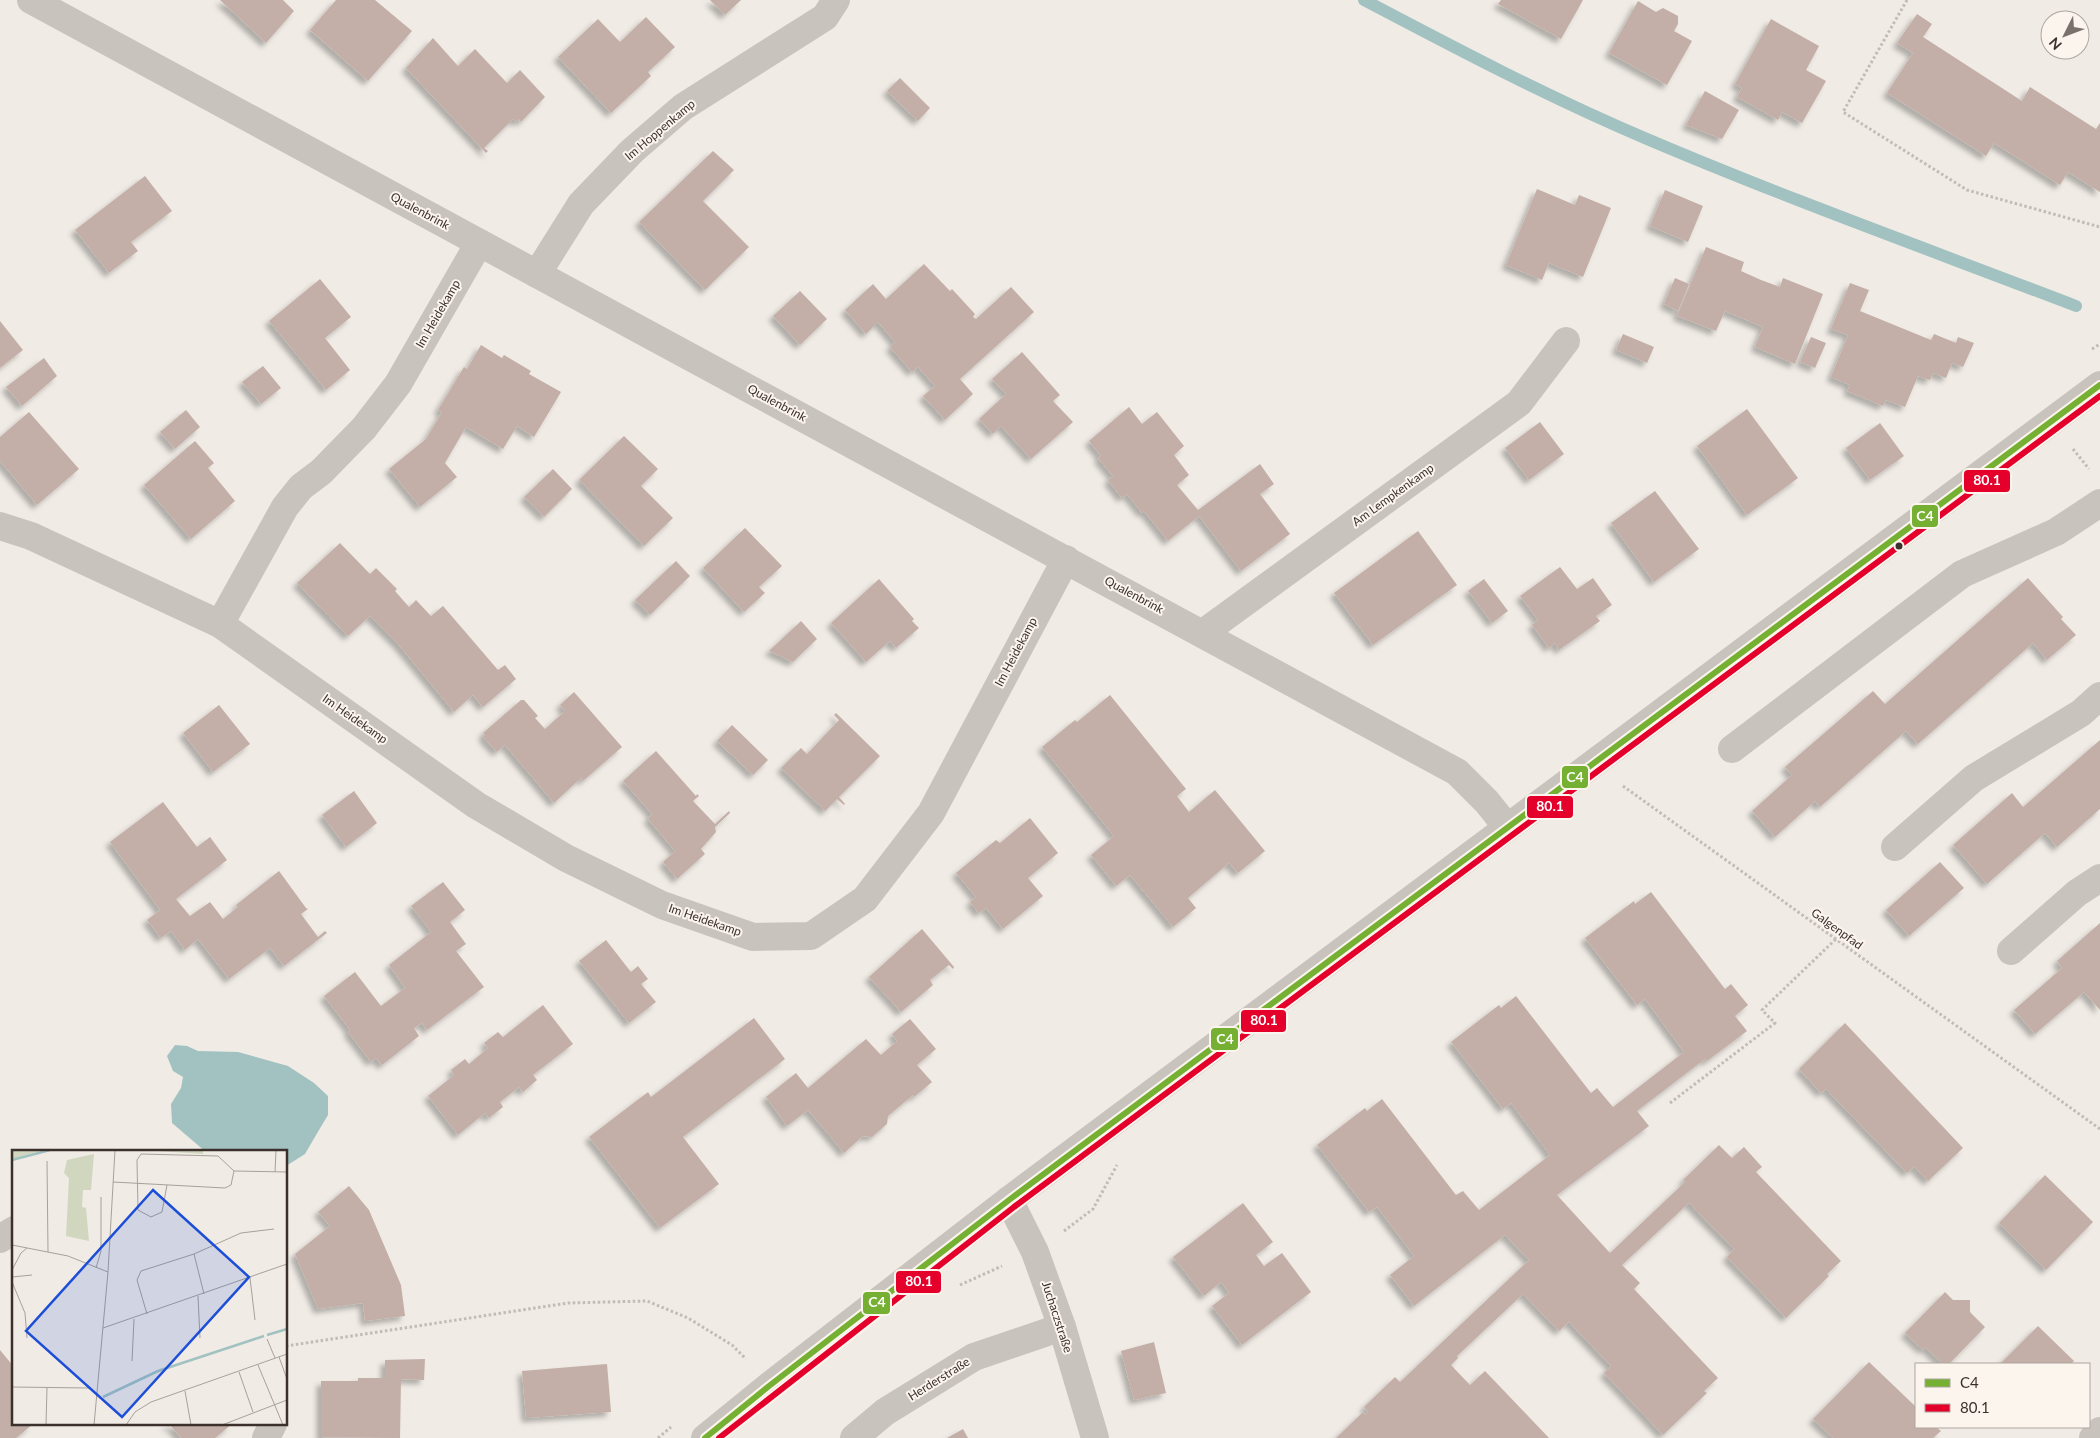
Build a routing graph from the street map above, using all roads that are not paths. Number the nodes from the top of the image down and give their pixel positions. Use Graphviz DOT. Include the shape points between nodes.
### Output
graph roads {
  1 [pos="31,0"];
  2 [pos="836,0"];
  3 [pos="479,243"];
  4 [pos="537,274"];
  5 [pos="1566,341"];
  6 [pos="2100,385"];
  7 [pos="2100,503"];
  8 [pos="0,526"];
  9 [pos="1066,559"];
  10 [pos="220,624"];
  11 [pos="1203,633"];
  12 [pos="2100,696"];
  13 [pos="1732,749"];
  14 [pos="1507,827"];
  15 [pos="1895,847"];
  16 [pos="2100,878"];
  17 [pos="2010,951"];
  18 [pos="1009,1200"];
  19 [pos="12,1231"];
  20 [pos="0,1240"];
  21 [pos="1062,1327"];
  22 [pos="272,1426"];
  23 [pos="2100,1431"];
  24 [pos="266,1438"];
  25 [pos="705,1438"];
  26 [pos="854,1438"];
  27 [pos="1094,1438"];
  28 [pos="2093,1438"];
  1 -- 3 [label="street, Qualenbrink"];
  2 -- 4 [label="street, Im Hoppenkamp" via="825,18 683,107 632,151 581,204"];
  3 -- 4 [label="street, Qualenbrink"];
  3 -- 10 [label="street, Im Heidekamp" via="398,384 364,428 285,506"];
  4 -- 9 [label="street, Qualenbrink"];
  5 -- 11 [label="street, Am Lempkenkamp" via="1519,403"];
  6 -- 14 [label="street"];
  7 -- 13 [label="street" via="2056,532 1962,574"];
  8 -- 10 [label="street, Im Heidekamp" via="31,536"];
  9 -- 10 [label="street, Im Heidekamp" via="931,813 865,899 811,936 753,937 662,905 566,858 476,805"];
  9 -- 11 [label="street, Qualenbrink"];
  11 -- 14 [label="street, Qualenbrink" via="1457,772 1488,802"];
  12 -- 15 [label="street" via="2081,713 1974,778"];
  14 -- 18 [label="street"];
  16 -- 17 [label="street" via="2077,892"];
  18 -- 21 [label="street, Juchaczstraße" via="1035,1252"];
  18 -- 25 [label="street"];
  19 -- 20 [label="street"];
  21 -- 26 [label="street, Herderstraße" via="974,1357 885,1412"];
  21 -- 27 [label="street, Juchaczstraße"];
  22 -- 24 [label="street"];
  23 -- 28 [label="street"];
}
